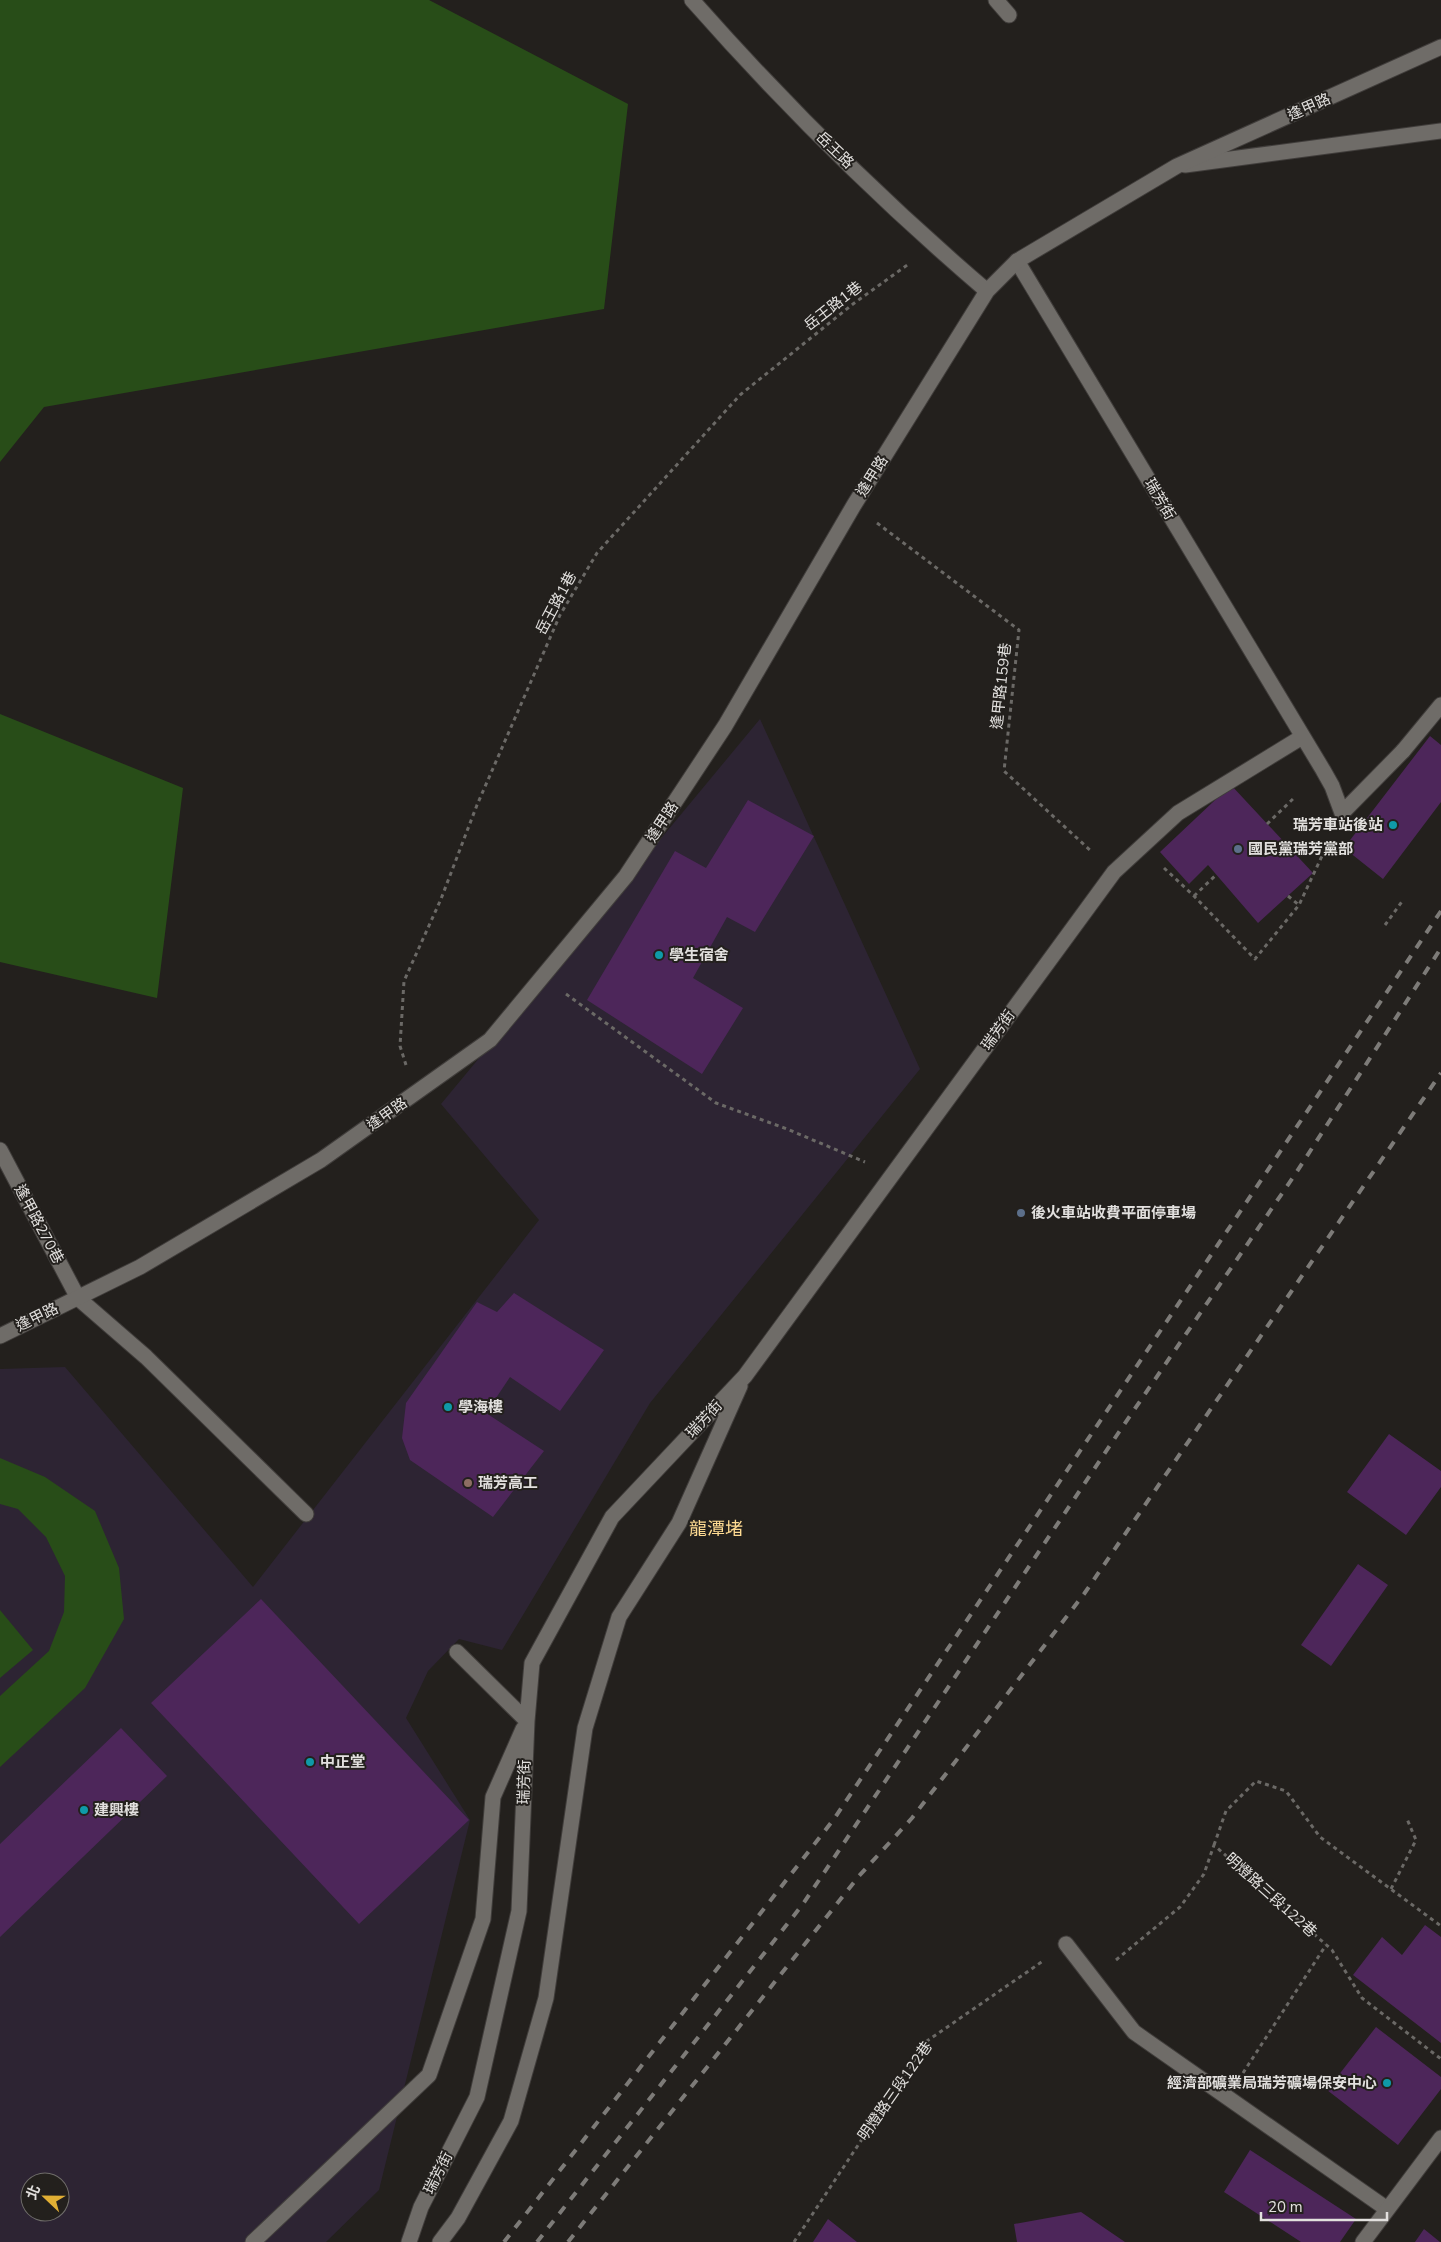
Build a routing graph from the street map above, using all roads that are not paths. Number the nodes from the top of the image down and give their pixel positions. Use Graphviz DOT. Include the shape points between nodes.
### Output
graph roads {
  1 [pos="692,0"];
  2 [pos="996,0"];
  3 [pos="1009,16"];
  4 [pos="1441,47"];
  5 [pos="1441,131"];
  6 [pos="1177,166"];
  7 [pos="1017,261"];
  8 [pos="987,291"];
  9 [pos="1441,705"];
  10 [pos="1302,737"];
  11 [pos="0,1150"];
  12 [pos="78,1298"];
  13 [pos="0,1336"];
  14 [pos="745,1376"];
  15 [pos="306,1514"];
  16 [pos="457,1652"];
  17 [pos="527,1721"];
  18 [pos="1066,1944"];
  19 [pos="1441,2138"];
  20 [pos="1386,2209"];
  21 [pos="253,2242"];
  22 [pos="409,2242"];
  23 [pos="440,2242"];
  24 [pos="1363,2242"];
  1 -- 8 [label="main road, 岳王路" via="816,130 934,246"];
  2 -- 3 [label="main road"];
  4 -- 6 [label="main road, 逢甲路"];
  5 -- 6 [label="main road, 逢甲路"];
  6 -- 7 [label="main road, 逢甲路"];
  7 -- 8 [label="main road, 逢甲路"];
  7 -- 10 [label="main road, 瑞芳街"];
  8 -- 12 [label="main road, 逢甲路" via="854,506 725,726 626,876 490,1040 321,1160 140,1267"];
  9 -- 10 [label="main road, 瑞芳街" via="1342,813 1332,786"];
  10 -- 14 [label="main road, 瑞芳街" via="1178,813 1114,872"];
  11 -- 12 [label="main road, 逢甲路270巷"];
  12 -- 13 [label="main road, 逢甲路"];
  12 -- 15 [label="main road" via="146,1357"];
  14 -- 17 [label="main road, 瑞芳街" via="612,1517 532,1663"];
  14 -- 23 [label="main road, 瑞芳街" via="679,1523 619,1618 585,1728 546,1998 517,2102 507,2129 458,2218"];
  16 -- 17 [label="main road"];
  17 -- 21 [label="main road" via="493,1797 482,1919 429,2075"];
  17 -- 22 [label="main road, 瑞芳街" via="519,1912 477,2097 421,2207"];
  18 -- 20 [label="main road" via="1134,2032"];
  19 -- 20 [label="main road"];
  20 -- 24 [label="main road"];
}
